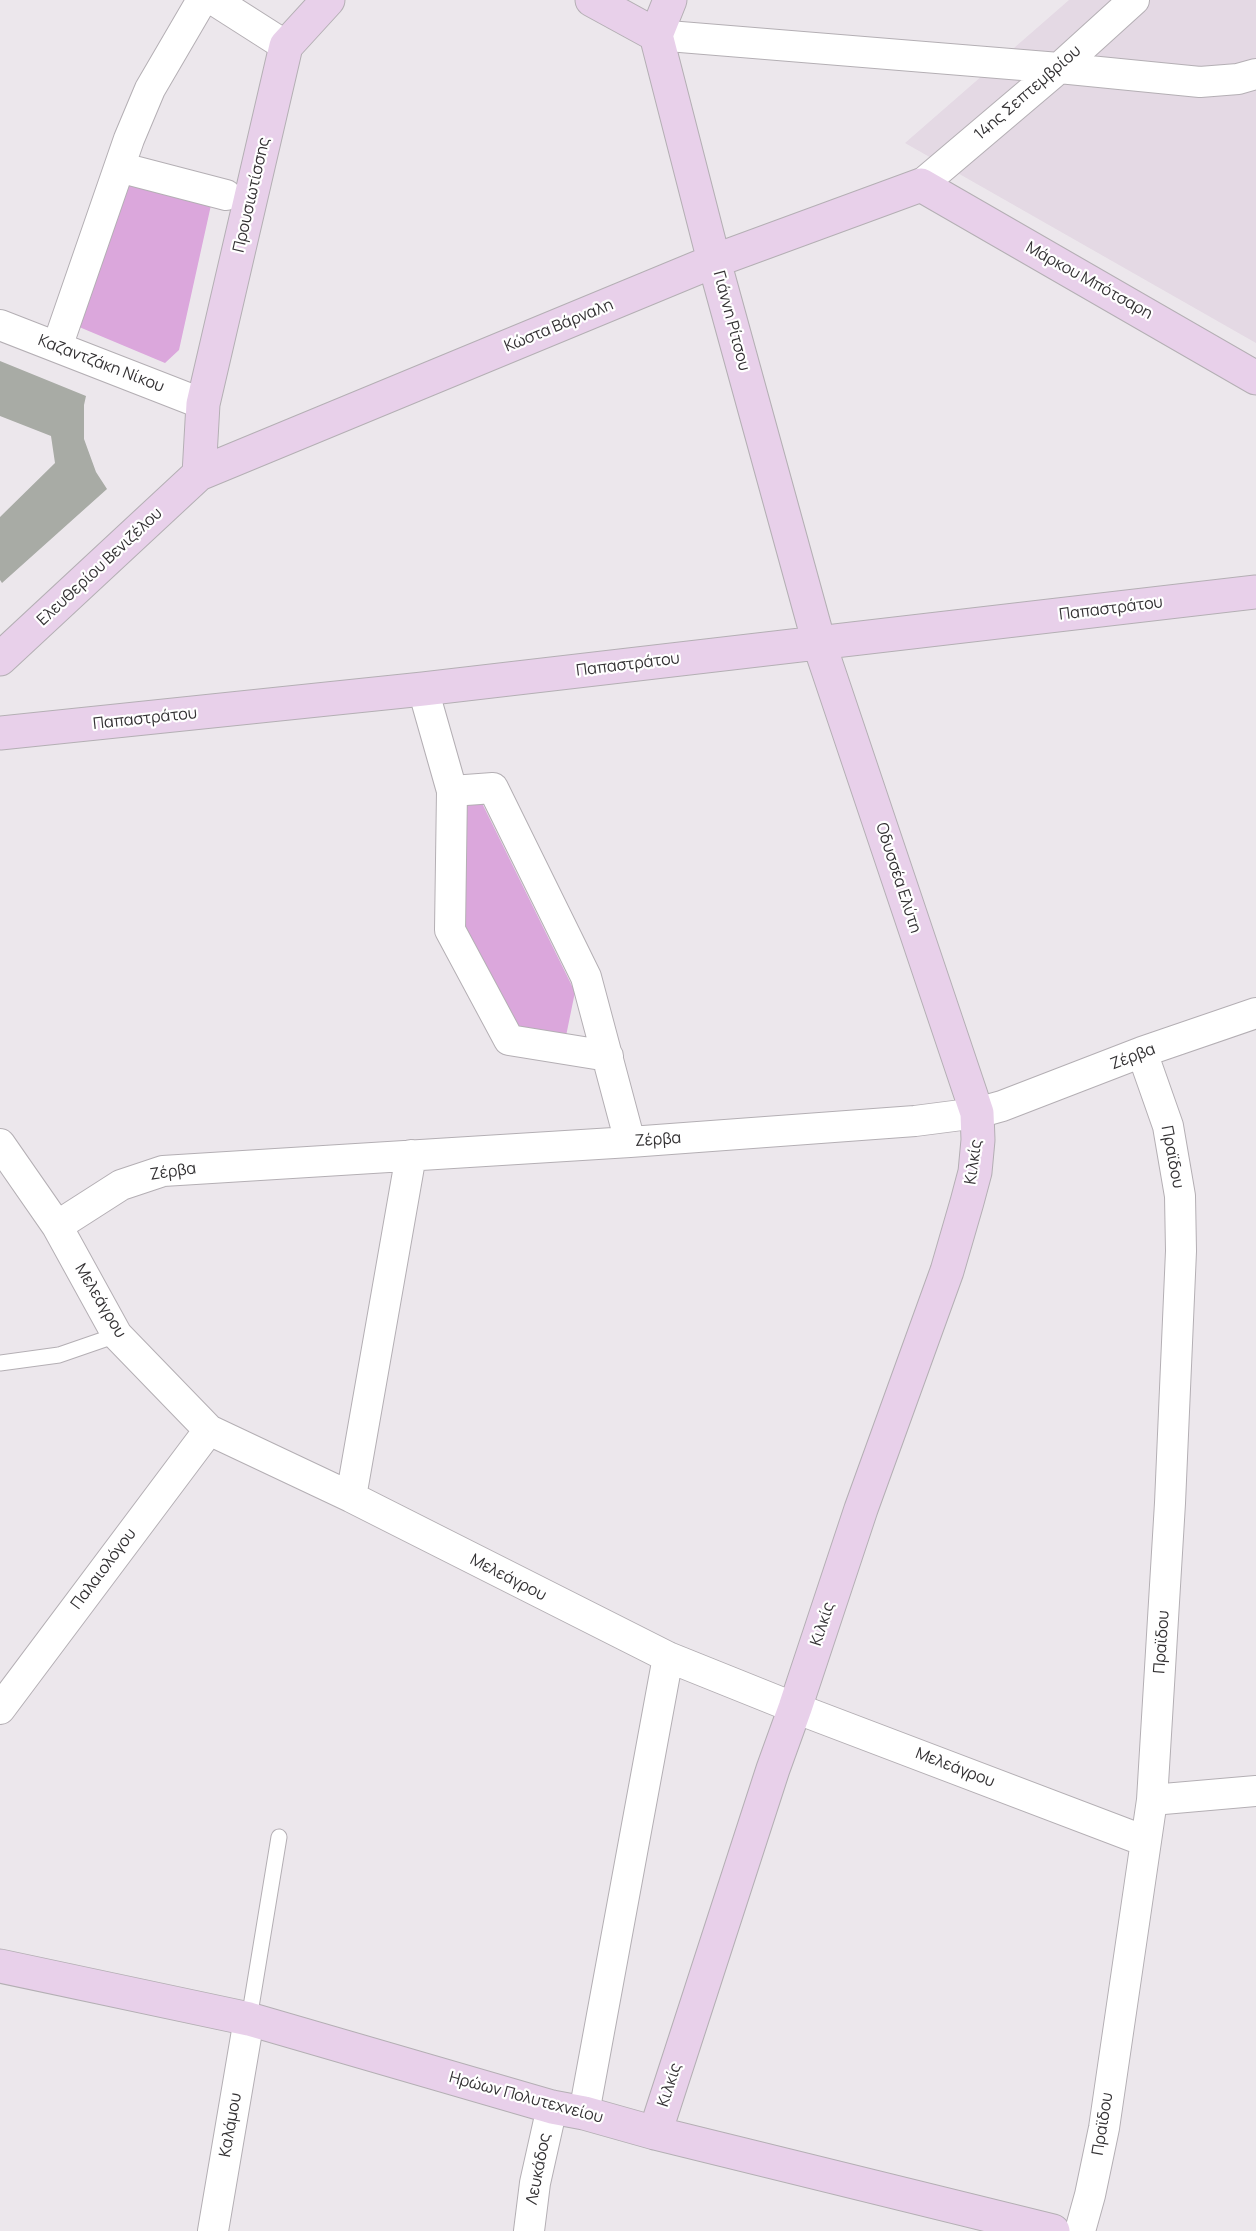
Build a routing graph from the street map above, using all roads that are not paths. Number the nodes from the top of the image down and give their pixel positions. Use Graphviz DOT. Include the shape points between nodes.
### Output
graph roads {
  1 [pos="202,0"];
  2 [pos="213,0"];
  3 [pos="328,0"];
  4 [pos="592,0"];
  5 [pos="670,0"];
  6 [pos="1134,0"];
  7 [pos="656,35"];
  8 [pos="286,46"];
  9 [pos="1059,68"];
  10 [pos="1256,74"];
  11 [pos="129,170"];
  12 [pos="921,185"];
  13 [pos="226,195"];
  14 [pos="714,261"];
  15 [pos="0,325"];
  16 [pos="57,347"];
  17 [pos="1256,378"];
  18 [pos="203,404"];
  19 [pos="199,474"];
  20 [pos="1256,592"];
  21 [pos="819,643"];
  22 [pos="0,659"];
  23 [pos="423,689"];
  24 [pos="0,733"];
  25 [pos="452,791"];
  26 [pos="1256,1013"];
  27 [pos="1142,1052"];
  28 [pos="608,1056"];
  29 [pos="976,1113"];
  30 [pos="630,1142"];
  31 [pos="0,1144"];
  32 [pos="411,1155"];
  33 [pos="57,1226"];
  34 [pos="117,1335"];
  35 [pos="0,1363"];
  36 [pos="208,1430"];
  37 [pos="351,1497"];
  38 [pos="668,1657"];
  39 [pos="0,1708"];
  40 [pos="795,1708"];
  41 [pos="1256,1791"];
  42 [pos="1152,1800"];
  43 [pos="279,1837"];
  44 [pos="1145,1841"];
  45 [pos="0,1966"];
  46 [pos="249,2019"];
  47 [pos="568,2110"];
  48 [pos="655,2133"];
  49 [pos="213,2231"];
  50 [pos="529,2231"];
  51 [pos="1053,2231"];
  52 [pos="1080,2231"];
  1 -- 16 [label="street" via="150,89 135,124"];
  2 -- 8 [label="street"];
  3 -- 8 [label="street, Προυσιωτίσσης"];
  4 -- 7 [label="street"];
  5 -- 7 [label="street"];
  6 -- 9 [label="street, 14ης Σεπτεμβρίου"];
  7 -- 9 [label="street"];
  7 -- 14 [label="street, Γιάννη Ρίτσου"];
  8 -- 18 [label="street, Προυσιωτίσσης"];
  9 -- 10 [label="street" via="1200,82"];
  9 -- 12 [label="street, 14ης Σεπτεμβρίου"];
  11 -- 13 [label="street"];
  12 -- 14 [label="street, Κώστα Βάρναλη"];
  12 -- 17 [label="street, Μάρκου Μπότσαρη"];
  14 -- 19 [label="street, Κώστα Βάρναλη"];
  14 -- 21 [label="street, Γιάννη Ρίτσου"];
  15 -- 16 [label="street, Καζαντζάκη Νίκου"];
  16 -- 18 [label="street, Καζαντζάκη Νίκου"];
  18 -- 19 [label="street, Προυσιωτίσσης"];
  19 -- 22 [label="street, Ελευθερίου Βενιζέλου"];
  20 -- 21 [label="street, Παπαστράτου"];
  21 -- 23 [label="street, Παπαστράτου"];
  21 -- 29 [label="street, Οδυσσέα Ελύτη"];
  23 -- 24 [label="street, Παπαστράτου"];
  23 -- 25 [label="street"];
  25 -- 28 [label="street" via="493,788 586,977"];
  25 -- 28 [label="street" via="450,930 509,1040"];
  26 -- 27 [label="street, Ζέρβα"];
  27 -- 29 [label="street, Ζέρβα"];
  27 -- 42 [label="street, Πραϊδου" via="1168,1126 1180,1196 1181,1251"];
  28 -- 30 [label="street"];
  29 -- 30 [label="street, Ζέρβα"];
  29 -- 40 [label="street, Κιλκίς" via="975,1172 947,1271 861,1509"];
  30 -- 32 [label="street, Ζέρβα"];
  31 -- 33 [label="street, Μελεάγρου"];
  32 -- 33 [label="street, Ζέρβα" via="163,1171 121,1185"];
  32 -- 37 [label="street"];
  33 -- 34 [label="street, Μελεάγρου"];
  34 -- 35 [label="lane" via="59,1355"];
  34 -- 36 [label="street, Μελεάγρου"];
  36 -- 37 [label="street, Μελεάγρου"];
  36 -- 39 [label="street, Παλαιολόγου"];
  37 -- 38 [label="street, Μελεάγρου"];
  38 -- 40 [label="street, Μελεάγρου"];
  38 -- 47 [label="street, Λευκάδος"];
  40 -- 44 [label="street, Μελεάγρου"];
  40 -- 48 [label="street, Κιλκίς"];
  41 -- 42 [label="street"];
  42 -- 44 [label="street, Πραϊδου"];
  43 -- 46 [label="lane"];
  44 -- 52 [label="street, Πραϊδου" via="1104,2128"];
  45 -- 46 [label="street, Ηρώων Πολυτεχνείου"];
  46 -- 47 [label="street, Ηρώων Πολυτεχνείου"];
  46 -- 49 [label="street, Καλάμου"];
  47 -- 48 [label="street, Ηρώων Πολυτεχνείου"];
  47 -- 50 [label="street, Λευκάδος" via="535,2183"];
  48 -- 51 [label="street, Ηρώων Πολυτεχνείου"];
}
